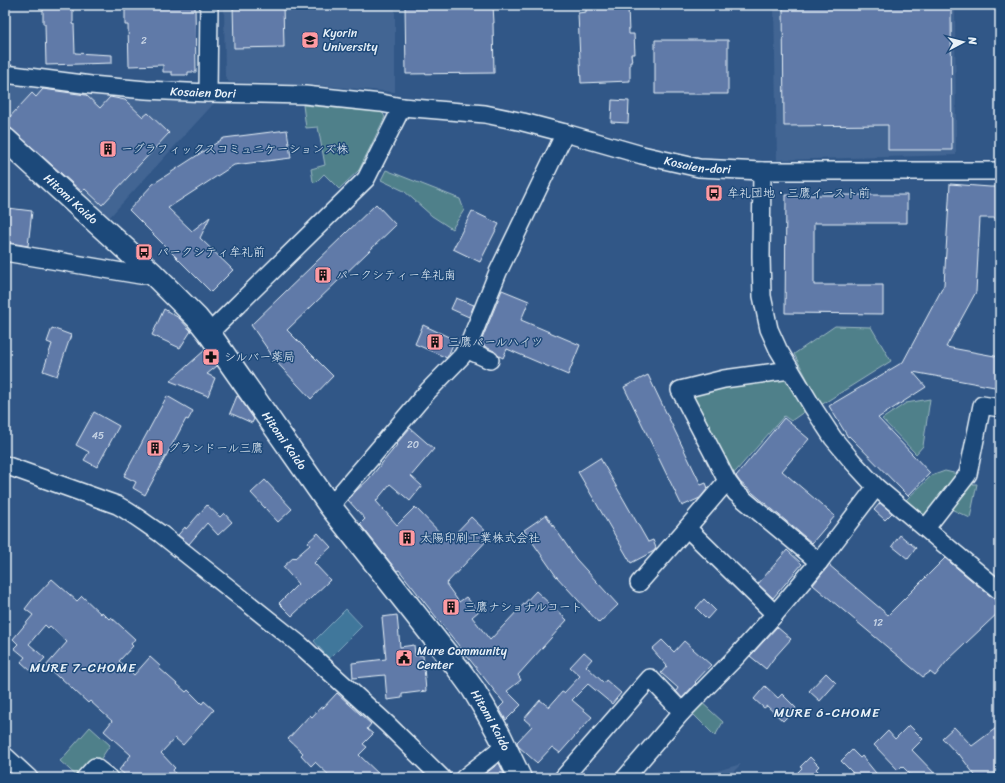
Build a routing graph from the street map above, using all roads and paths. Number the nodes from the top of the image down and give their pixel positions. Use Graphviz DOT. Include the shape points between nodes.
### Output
graph roads {
  1 [pos="209,5"];
  2 [pos="5,74"];
  3 [pos="208,93"];
  4 [pos="402,107"];
  5 [pos="565,133"];
  6 [pos="5,139"];
  7 [pos="762,171"];
  8 [pos="1000,171"];
  9 [pos="5,252"];
  10 [pos="154,274"];
  11 [pos="209,333"];
  12 [pos="466,349"];
  13 [pos="490,360"];
  14 [pos="790,370"];
  15 [pos="1000,408"];
  16 [pos="5,465"];
  17 [pos="727,481"];
  18 [pos="876,487"];
  19 [pos="330,506"];
  20 [pos="688,528"];
  21 [pos="926,528"];
  22 [pos="819,562"];
  23 [pos="639,583"];
  24 [pos="1000,591"];
  25 [pos="775,614"];
  26 [pos="682,712"];
  27 [pos="504,746"];
  28 [pos="5,756"];
  29 [pos="29,778"];
  30 [pos="85,778"];
  31 [pos="109,778"];
  32 [pos="442,778"];
  33 [pos="464,778"];
  34 [pos="520,778"];
  35 [pos="563,778"];
  36 [pos="625,778"];
  1 -- 3 [label="street"];
  2 -- 3 [label="street, Kosaien Dori" via="139,89"];
  3 -- 4 [label="street, Kosaien Dori" via="305,95"];
  4 -- 5 [label="street, Kosaien-dori" via="485,114"];
  4 -- 11 [label="street" via="366,178"];
  5 -- 7 [label="street, Kosaien-dori" via="699,168"];
  5 -- 12 [label="street" via="498,272"];
  6 -- 10 [label="main road, Hitomi Kaido"];
  7 -- 8 [label="street, Kosaien-dori"];
  7 -- 14 [label="street" via="762,296 769,329"];
  9 -- 10 [label="street" via="140,275"];
  10 -- 11 [label="main road, Hitomi Kaido"];
  11 -- 19 [label="main road, Hitomi Kaido"];
  12 -- 13 [label="street"];
  12 -- 19 [label="street"];
  14 -- 17 [label="street" via="724,379 680,390"];
  14 -- 18 [label="street" via="833,438"];
  15 -- 21 [label="street" via="982,405 968,474"];
  16 -- 32 [label="street" via="117,505 162,534 299,644"];
  17 -- 20 [label="street"];
  17 -- 22 [label="street" via="736,493"];
  18 -- 21 [label="street"];
  18 -- 22 [label="street"];
  19 -- 27 [label="main road, Hitomi Kaido" via="473,689"];
  20 -- 23 [label="street"];
  20 -- 25 [label="street"];
  21 -- 24 [label="street"];
  22 -- 25 [label="street"];
  25 -- 26 [label="street"];
  26 -- 35 [label="street" via="650,678"];
  26 -- 36 [label="street"];
  27 -- 33 [label="street"];
  27 -- 34 [label="main road, Hitomi Kaido"];
  28 -- 29 [label="street"];
  30 -- 31 [label="street" via="95,767"];
}
